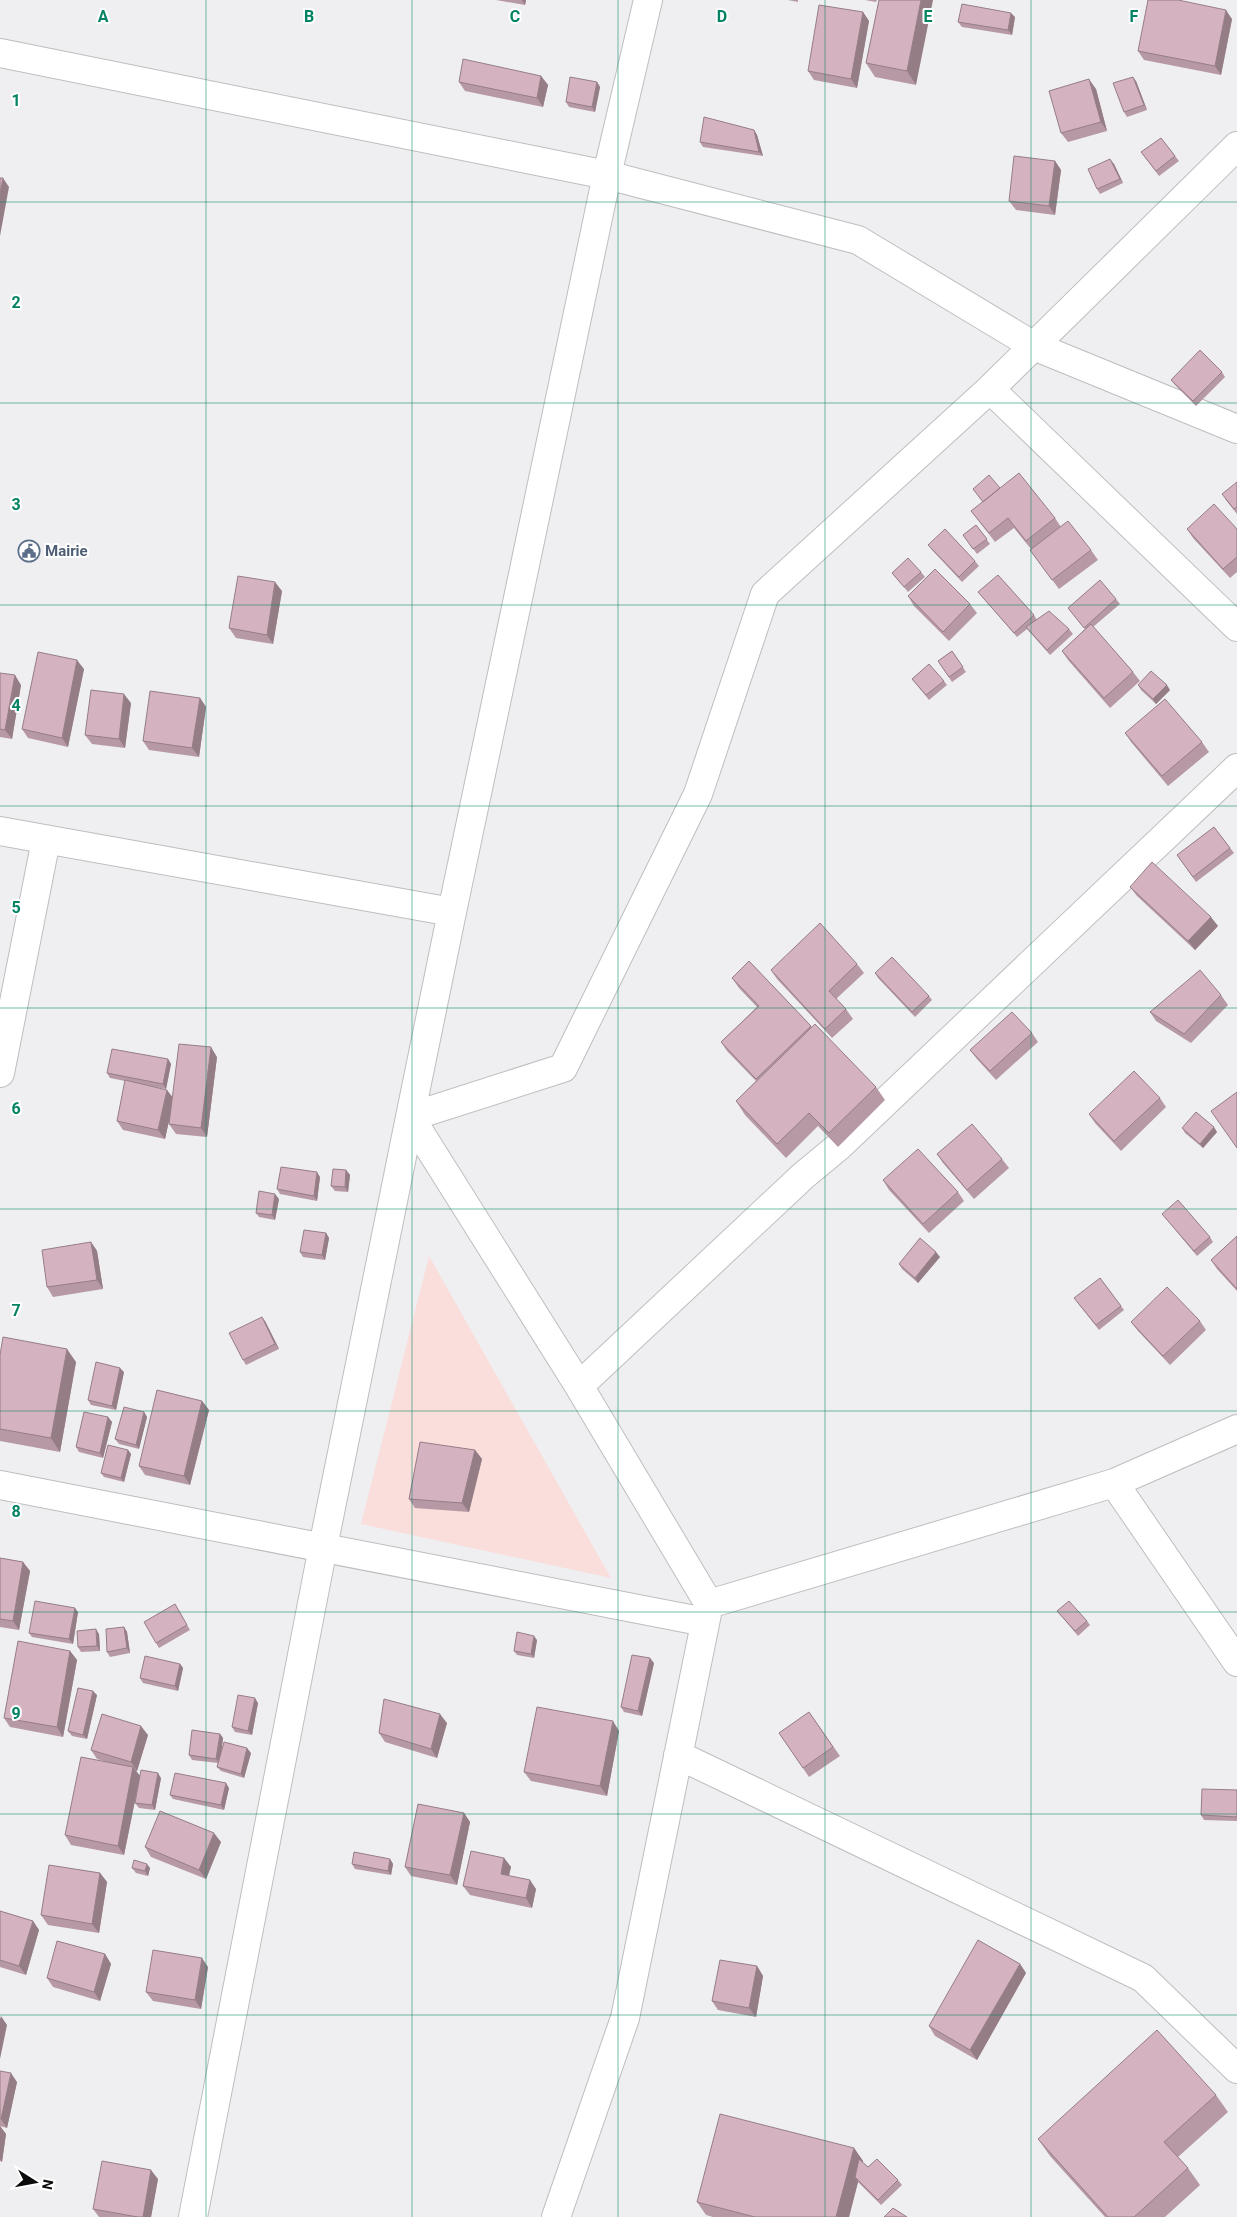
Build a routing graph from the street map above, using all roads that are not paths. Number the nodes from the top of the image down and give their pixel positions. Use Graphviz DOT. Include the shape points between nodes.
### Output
graph roads {
  1 [pos="648,0"];
  2 [pos="0,53"];
  3 [pos="1237,146"];
  4 [pos="607,175"];
  5 [pos="1034,346"];
  6 [pos="990,389"];
  7 [pos="1237,429"];
  8 [pos="1237,627"];
  9 [pos="1237,768"];
  10 [pos="0,831"];
  11 [pos="46,840"];
  12 [pos="452,912"];
  13 [pos="0,1073"];
  14 [pos="410,1117"];
  15 [pos="579,1386"];
  16 [pos="1237,1429"];
  17 [pos="1114,1483"];
  18 [pos="0,1485"];
  19 [pos="323,1547"];
  20 [pos="707,1613"];
  21 [pos="1237,1662"];
  22 [pos="678,1754"];
  23 [pos="1237,2069"];
  24 [pos="193,2217"];
  25 [pos="556,2217"];
  1 -- 4 [label="street"];
  2 -- 4 [label="street"];
  3 -- 5 [label="street"];
  4 -- 5 [label="street" via="858,240"];
  4 -- 12 [label="street"];
  5 -- 6 [label="street"];
  5 -- 7 [label="street"];
  6 -- 8 [label="street"];
  6 -- 14 [label="street" via="765,594 698,794 563,1068"];
  9 -- 15 [label="street"];
  10 -- 11 [label="street"];
  11 -- 12 [label="street"];
  11 -- 13 [label="street"];
  12 -- 14 [label="street"];
  14 -- 15 [label="street"];
  14 -- 19 [label="street"];
  15 -- 20 [label="street"];
  16 -- 17 [label="street"];
  17 -- 20 [label="street"];
  17 -- 21 [label="street"];
  18 -- 19 [label="street"];
  19 -- 20 [label="street"];
  19 -- 24 [label="street"];
  20 -- 22 [label="street"];
  22 -- 23 [label="street" via="1143,1978"];
  22 -- 25 [label="street" via="625,2018"];
}
